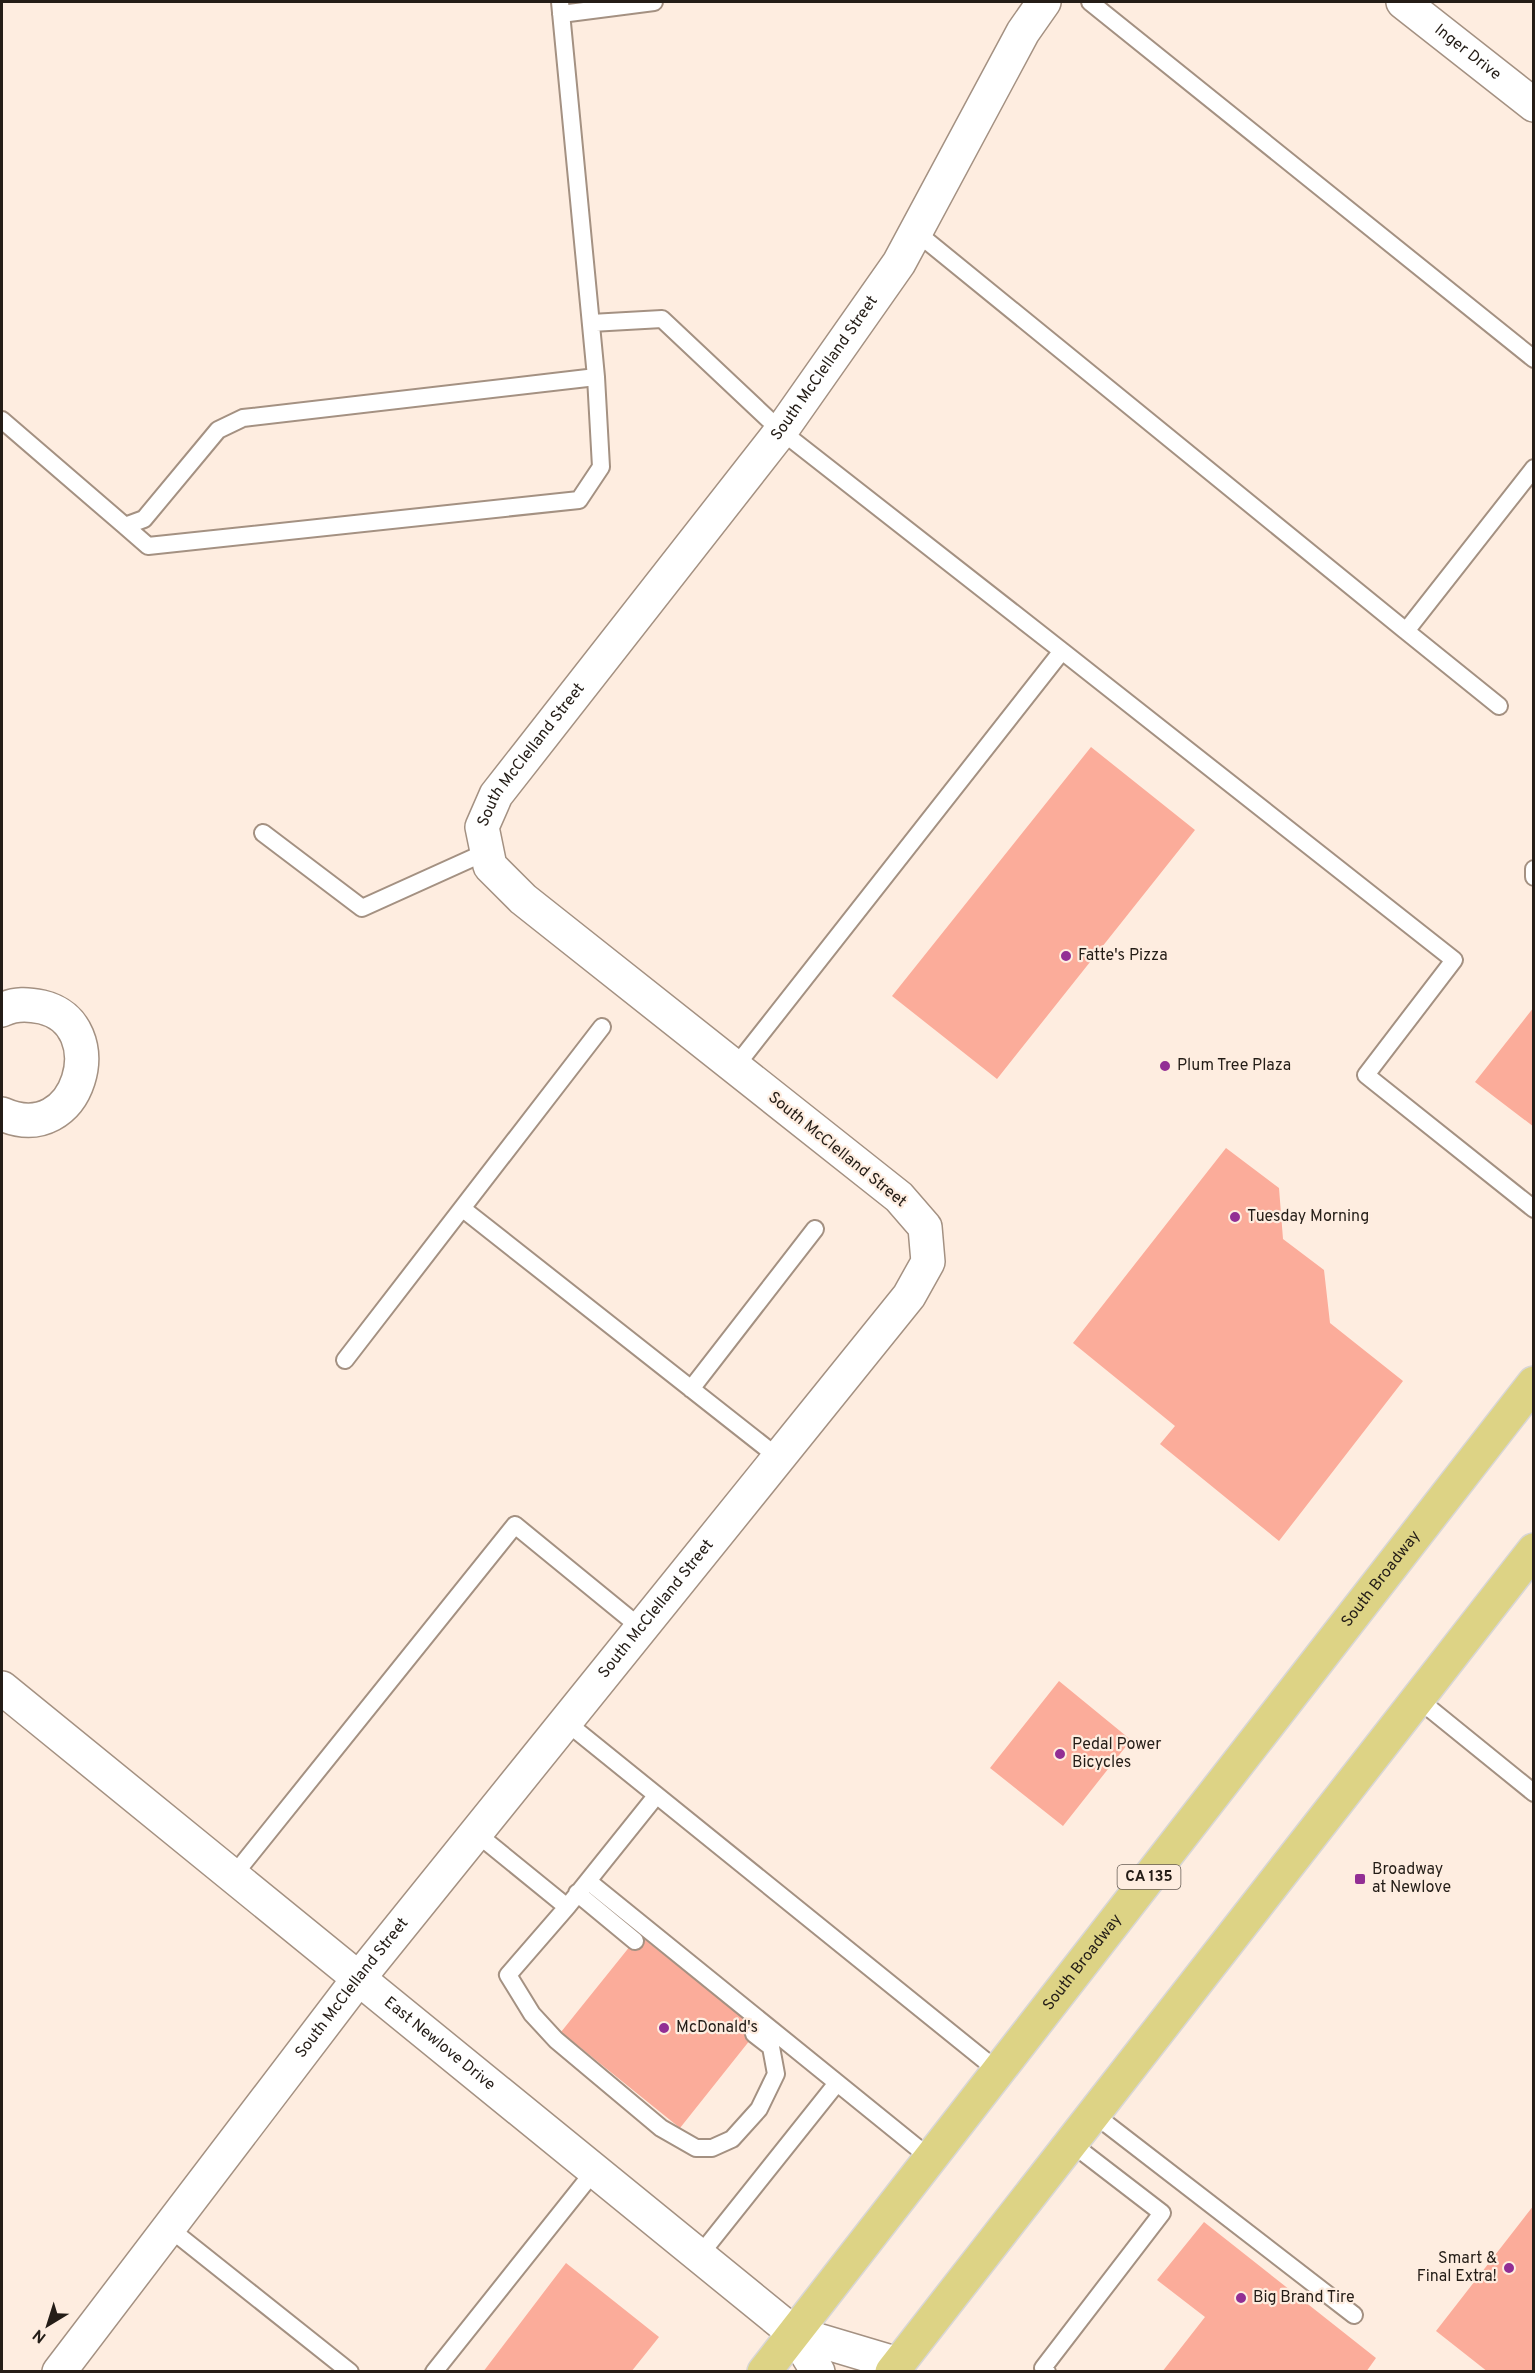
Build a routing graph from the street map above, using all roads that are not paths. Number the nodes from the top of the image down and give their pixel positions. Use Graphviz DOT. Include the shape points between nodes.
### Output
graph roads {
  1 [pos="654,2"];
  2 [pos="1044,2"];
  3 [pos="1090,2"];
  4 [pos="1403,2"];
  5 [pos="561,8"];
  6 [pos="1533,105"];
  7 [pos="915,232"];
  8 [pos="591,323"];
  9 [pos="1533,359"];
  10 [pos="596,377"];
  11 [pos="2,420"];
  12 [pos="781,431"];
  13 [pos="1533,468"];
  14 [pos="125,526"];
  15 [pos="1406,630"];
  16 [pos="1062,651"];
  17 [pos="1499,706"];
  18 [pos="263,833"];
  19 [pos="486,852"];
  20 [pos="1533,869"];
  21 [pos="1533,877"];
  22 [pos="2,1010"];
  23 [pos="602,1027"];
  24 [pos="735,1067"];
  25 [pos="2,1114"];
  26 [pos="463,1209"];
  27 [pos="1533,1209"];
  28 [pos="815,1229"];
  29 [pos="345,1360"];
  30 [pos="1533,1383"];
  31 [pos="691,1389"];
  32 [pos="778,1458"];
  33 [pos="1533,1550"];
  34 [pos="641,1628"];
  35 [pos="2,1688"];
  36 [pos="1418,1699"];
  37 [pos="566,1722"];
  38 [pos="1533,1793"];
  39 [pos="656,1796"];
  40 [pos="476,1833"];
  41 [pos="233,1876"];
  42 [pos="583,1887"];
  43 [pos="567,1907"];
  44 [pos="635,1941"];
  45 [pos="359,1978"];
  46 [pos="754,2034"];
  47 [pos="998,2071"];
  48 [pos="837,2083"];
  49 [pos="1095,2115"];
  50 [pos="1071,2143"];
  51 [pos="930,2158"];
  52 [pos="595,2170"];
  53 [pos="169,2228"];
  54 [pos="699,2256"];
  55 [pos="1354,2315"];
  56 [pos="794,2333"];
  57 [pos="900,2369"];
  58 [pos="59,2372"];
  59 [pos="350,2372"];
  60 [pos="434,2372"];
  61 [pos="764,2372"];
  62 [pos="818,2372"];
  63 [pos="1047,2372"];
  1 -- 5 [label="lane"];
  2 -- 7 [label="street, South McClelland Street" via="1023,32"];
  3 -- 9 [label="lane"];
  4 -- 6 [label="street, Inger Drive"];
  5 -- 8 [label="lane"];
  7 -- 12 [label="street, South McClelland Street" via="899,263"];
  7 -- 15 [label="lane"];
  8 -- 10 [label="lane"];
  8 -- 12 [label="lane" via="662,319"];
  10 -- 14 [label="lane" via="243,418 218,430 144,519"];
  10 -- 14 [label="lane" via="601,467 579,500 148,546"];
  11 -- 14 [label="lane"];
  12 -- 16 [label="lane"];
  12 -- 19 [label="street, South McClelland Street" via="496,795 482,827"];
  13 -- 15 [label="lane"];
  15 -- 17 [label="lane"];
  16 -- 24 [label="lane"];
  16 -- 27 [label="lane" via="1454,960 1366,1075"];
  18 -- 19 [label="lane" via="362,908"];
  19 -- 24 [label="street, South McClelland Street" via="490,866 523,899"];
  20 -- 21 [label="lane"];
  22 -- 25 [label="street" via="29,1004 47,1008 64,1019 82,1052 82,1071 76,1089 64,1104 48,1115 30,1119"];
  23 -- 26 [label="lane"];
  24 -- 32 [label="street, South McClelland Street" via="898,1197 925,1227 927,1262 909,1296"];
  26 -- 29 [label="lane"];
  26 -- 31 [label="lane"];
  28 -- 31 [label="lane"];
  30 -- 47 [label="main road, South Broadway / CA 135"];
  31 -- 32 [label="lane"];
  32 -- 34 [label="street, South McClelland Street"];
  33 -- 36 [label="main road"];
  34 -- 37 [label="street, South McClelland Street"];
  34 -- 41 [label="lane" via="515,1525"];
  35 -- 41 [label="street, East Newlove Drive"];
  36 -- 38 [label="lane"];
  36 -- 49 [label="main road"];
  37 -- 39 [label="lane"];
  37 -- 40 [label="street, South McClelland Street"];
  39 -- 42 [label="lane"];
  39 -- 47 [label="lane"];
  40 -- 43 [label="lane"];
  40 -- 45 [label="street, South McClelland Street"];
  41 -- 45 [label="street, East Newlove Drive"];
  42 -- 43 [label="lane"];
  42 -- 44 [label="lane"];
  42 -- 48 [label="lane"];
  43 -- 46 [label="lane" via="508,1975 532,2014 556,2040 661,2128 696,2148 712,2148 732,2139 759,2109 776,2074 771,2048"];
  45 -- 52 [label="street, East Newlove Drive"];
  45 -- 53 [label="street, South McClelland Street"];
  47 -- 51 [label="main road, South Broadway / CA 135"];
  48 -- 51 [label="lane"];
  48 -- 54 [label="lane"];
  49 -- 50 [label="main road"];
  49 -- 55 [label="lane"];
  50 -- 57 [label="main road"];
  50 -- 63 [label="lane" via="1162,2213 1043,2368"];
  51 -- 56 [label="main road, South Broadway / CA 135"];
  52 -- 54 [label="street, East Newlove Drive"];
  52 -- 60 [label="lane"];
  53 -- 58 [label="street, South McClelland Street"];
  53 -- 59 [label="lane"];
  54 -- 56 [label="street, East Newlove Drive"];
  56 -- 57 [label="street, East Newlove Drive"];
  56 -- 61 [label="main road, South Broadway / CA 135"];
  56 -- 62 [label="street, East Newlove Drive"];
}
